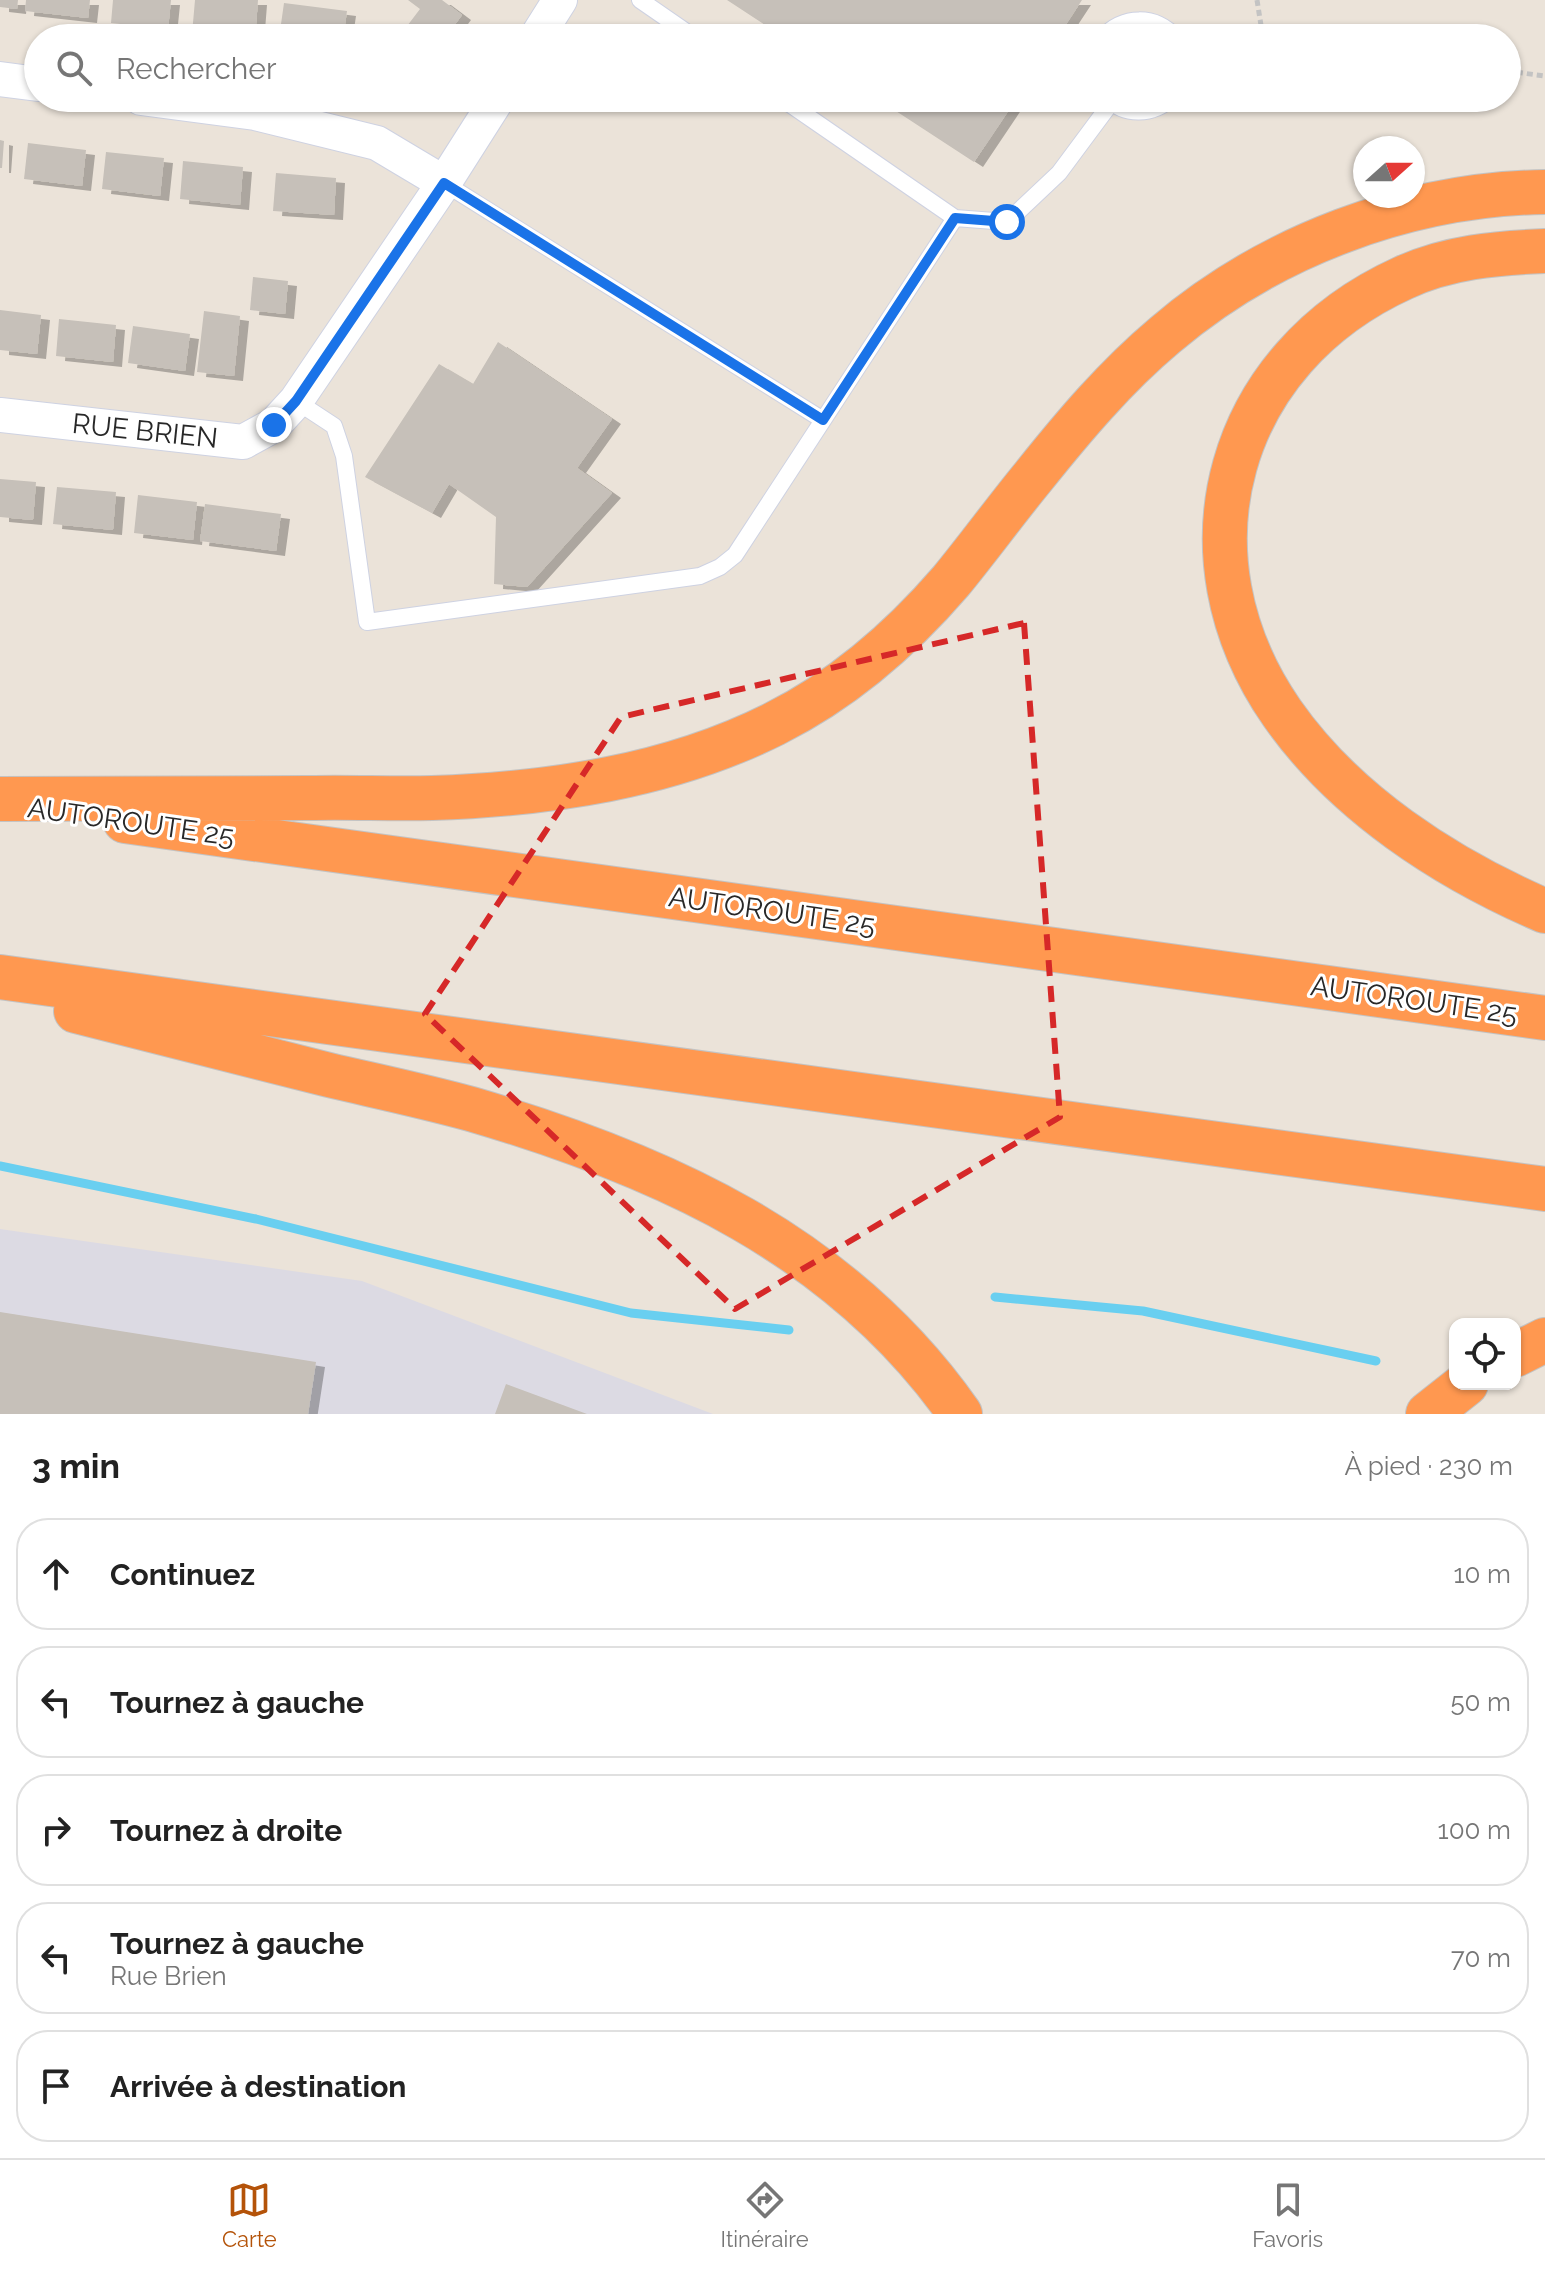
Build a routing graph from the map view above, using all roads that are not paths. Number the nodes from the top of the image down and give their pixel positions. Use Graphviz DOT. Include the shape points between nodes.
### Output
graph roads {
  1 [pos="560,0"];
  2 [pos="640,0"];
  3 [pos="545,24"];
  4 [pos="675,24"];
  5 [pos="1120,24"];
  6 [pos="1159,24"];
  7 [pos="0,79"];
  8 [pos="24,82"];
  9 [pos="247,112"];
  10 [pos="489,112"];
  11 [pos="801,112"];
  12 [pos="1101,112"];
  13 [pos="444,183"];
  14 [pos="1545,192"];
  15 [pos="955,218"];
  16 [pos="1545,251"];
  17 [pos="296,401"];
  18 [pos="0,415"];
  19 [pos="823,420"];
  20 [pos="0,802"];
  21 [pos="1545,911"];
  22 [pos="0,977"];
  23 [pos="0,991"];
  24 [pos="1545,1018"];
  25 [pos="1545,1189"];
  26 [pos="1545,1340"];
  27 [pos="1521,1352"];
  28 [pos="1458,1390"];
  29 [pos="960,1414"];
  30 [pos="1428,1414"];
  1 -- 3 [label="street"];
  2 -- 4 [label="lane"];
  5 -- 6 [label="lane" via="1142,19"];
  7 -- 8 [label="street"];
  9 -- 13 [label="street" via="377,143"];
  10 -- 13 [label="street, RUE BRIEN"];
  11 -- 15 [label="lane"];
  12 -- 15 [label="lane" via="1059,173 1007,222"];
  13 -- 17 [label="street, RUE BRIEN"];
  13 -- 19 [label="lane"];
  14 -- 20 [label="highway" via="1470,199 1393,215 1300,248 1226,289 1163,336 1106,391 950,582 885,648 792,715 721,747 640,773 490,795"];
  15 -- 19 [label="lane"];
  16 -- 21 [label="highway" via="1488,254 1422,270 1358,303 1313,337 1280,375 1247,430 1229,483 1224,540 1228,583 1243,635 1267,688 1299,736 1346,786 1400,829 1495,888"];
  17 -- 18 [label="street, RUE BRIEN" via="274,425 243,442"];
  17 -- 19 [label="lane" via="334,426 344,456 367,622 700,576 735,555"];
  20 -- 24 [label="highway, AUTOROUTE 25"];
  22 -- 25 [label="highway"];
  23 -- 29 [label="highway" via="472,1110 659,1176 764,1231 824,1273 906,1347"];
  26 -- 27 [label="highway"];
  28 -- 30 [label="highway"];
}
